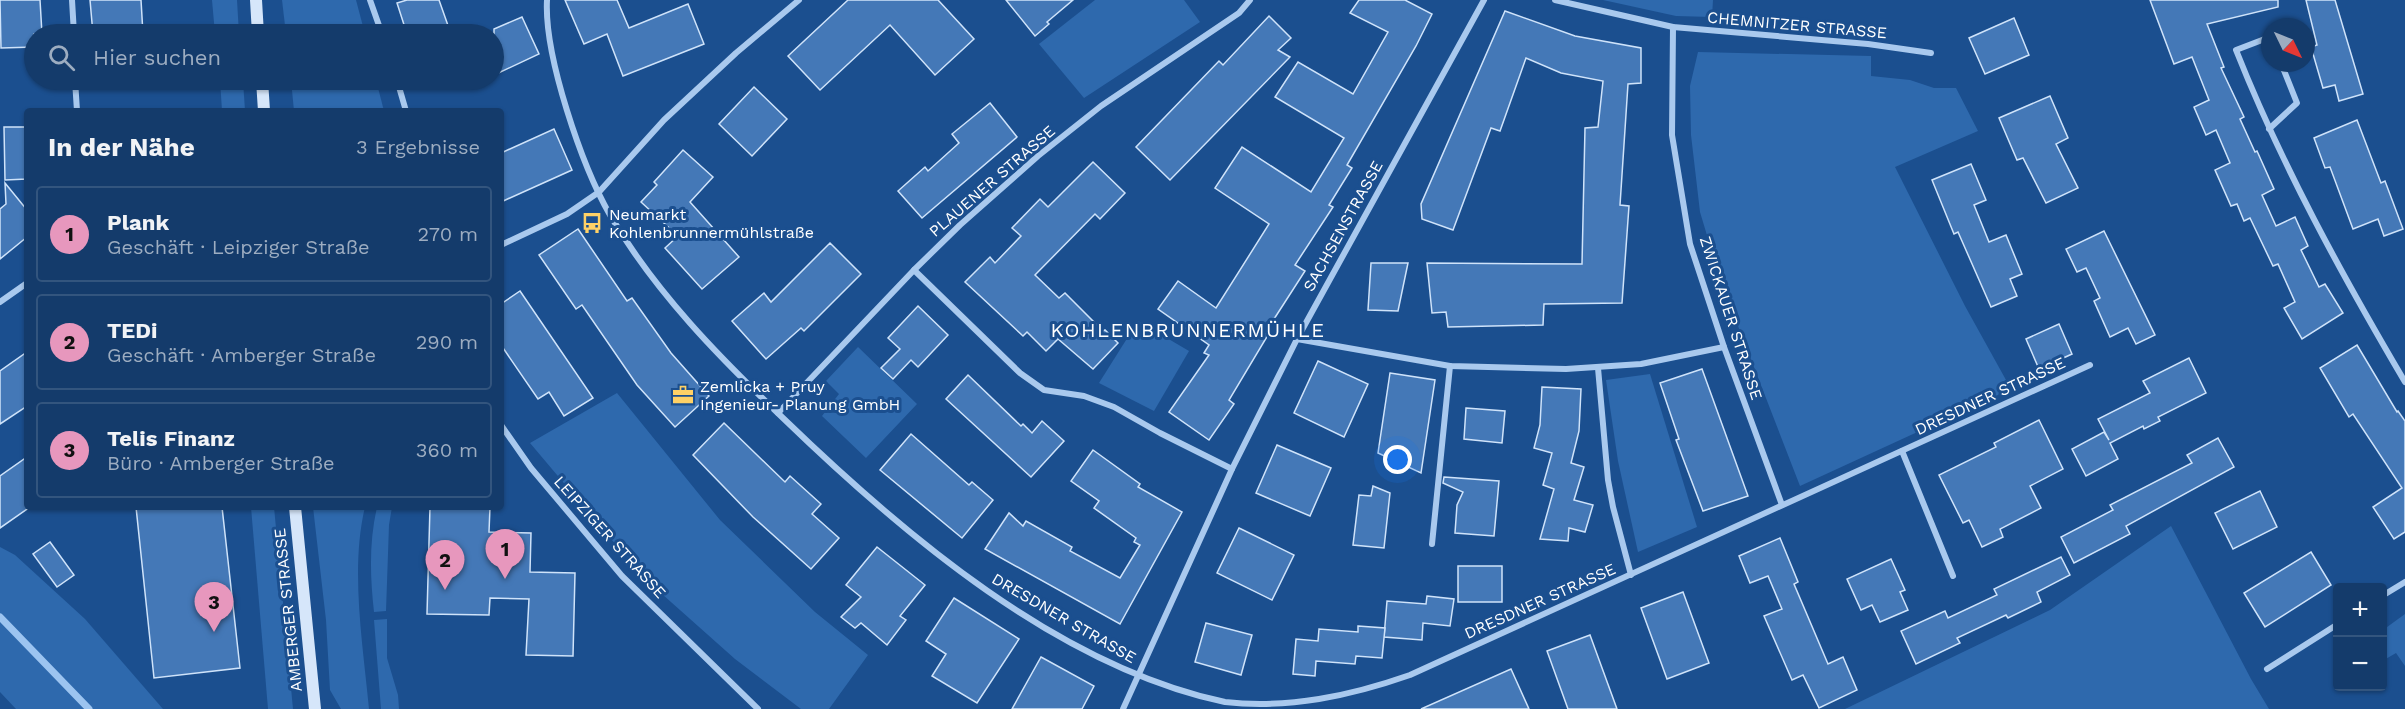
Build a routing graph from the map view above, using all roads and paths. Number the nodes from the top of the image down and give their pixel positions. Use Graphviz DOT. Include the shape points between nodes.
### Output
graph roads {
  1 [pos="72,0"];
  2 [pos="256,0"];
  3 [pos="370,0"];
  4 [pos="547,0"];
  5 [pos="799,0"];
  6 [pos="1250,0"];
  7 [pos="1484,0"];
  8 [pos="1555,0"];
  9 [pos="73,24"];
  10 [pos="257,24"];
  11 [pos="378,24"];
  12 [pos="1673,27"];
  13 [pos="2261,41"];
  14 [pos="1931,53"];
  15 [pos="2285,72"];
  16 [pos="76,90"];
  17 [pos="263,90"];
  18 [pos="400,90"];
  19 [pos="77,108"];
  20 [pos="264,108"];
  21 [pos="405,108"];
  22 [pos="2269,129"];
  23 [pos="598,192"];
  24 [pos="504,244"];
  25 [pos="914,270"];
  26 [pos="24,285"];
  27 [pos="0,302"];
  28 [pos="1297,339"];
  29 [pos="1724,347"];
  30 [pos="2090,365"];
  31 [pos="1450,366"];
  32 [pos="1598,368"];
  33 [pos="2405,382"];
  34 [pos="778,413"];
  35 [pos="504,429"];
  36 [pos="1902,451"];
  37 [pos="1232,469"];
  38 [pos="1782,505"];
  39 [pos="296,510"];
  40 [pos="1432,544"];
  41 [pos="1631,575"];
  42 [pos="1953,576"];
  43 [pos="2405,582"];
  44 [pos="2387,593"];
  45 [pos="2333,627"];
  46 [pos="2267,669"];
  47 [pos="1137,676"];
  48 [pos="315,709"];
  49 [pos="758,709"];
  50 [pos="1123,709"];
  1 -- 9 [label="street"];
  2 -- 10 [label="main road"];
  3 -- 11 [label="street"];
  4 -- 23 [label="street, DRESDNER STRASSE" via="549,38 560,84"];
  5 -- 23 [label="street" via="664,120"];
  6 -- 25 [label="street, PLAUENER STRASSE" via="1239,13 1101,106 1056,142"];
  7 -- 28 [label="street, SACHSENSTRASSE"];
  8 -- 12 [label="street, CHEMNITZER STRASSE"];
  12 -- 14 [label="street, CHEMNITZER STRASSE"];
  12 -- 29 [label="street, ZWICKAUER STRASSE" via="1672,135 1690,244"];
  13 -- 22 [label="street" via="2236,50"];
  15 -- 22 [label="street" via="2297,104"];
  16 -- 19 [label="street"];
  17 -- 20 [label="main road"];
  18 -- 21 [label="street"];
  22 -- 33 [label="street" via="2330,251"];
  23 -- 24 [label="street" via="567,214"];
  23 -- 34 [label="street, DRESDNER STRASSE" via="636,255 670,299 733,370"];
  25 -- 34 [label="street, PLAUENER STRASSE"];
  25 -- 37 [label="street" via="1020,373 1044,390 1084,396 1114,407"];
  26 -- 27 [label="street"];
  28 -- 31 [label="street"];
  28 -- 37 [label="street, SACHSENSTRASSE"];
  29 -- 32 [label="street" via="1641,364"];
  29 -- 38 [label="street, ZWICKAUER STRASSE"];
  30 -- 36 [label="street, DRESDNER STRASSE"];
  31 -- 32 [label="street"];
  31 -- 40 [label="street"];
  32 -- 41 [label="street" via="1612,507"];
  34 -- 47 [label="street, DRESDNER STRASSE" via="851,484 980,585 1043,625"];
  35 -- 49 [label="street, LEIPZIGER STRASSE" via="531,468 622,576"];
  36 -- 38 [label="street, DRESDNER STRASSE"];
  36 -- 42 [label="street, DRESDNER STRASSE"];
  37 -- 47 [label="street, SACHSENSTRASSE"];
  38 -- 41 [label="street, DRESDNER STRASSE"];
  39 -- 48 [label="main road, AMBERGER STRASSE"];
  41 -- 47 [label="street, DRESDNER STRASSE" via="1410,675 1334,699 1267,706 1227,702"];
  43 -- 44 [label="street"];
  45 -- 46 [label="street"];
  47 -- 50 [label="street, SACHSENSTRASSE"];
}
